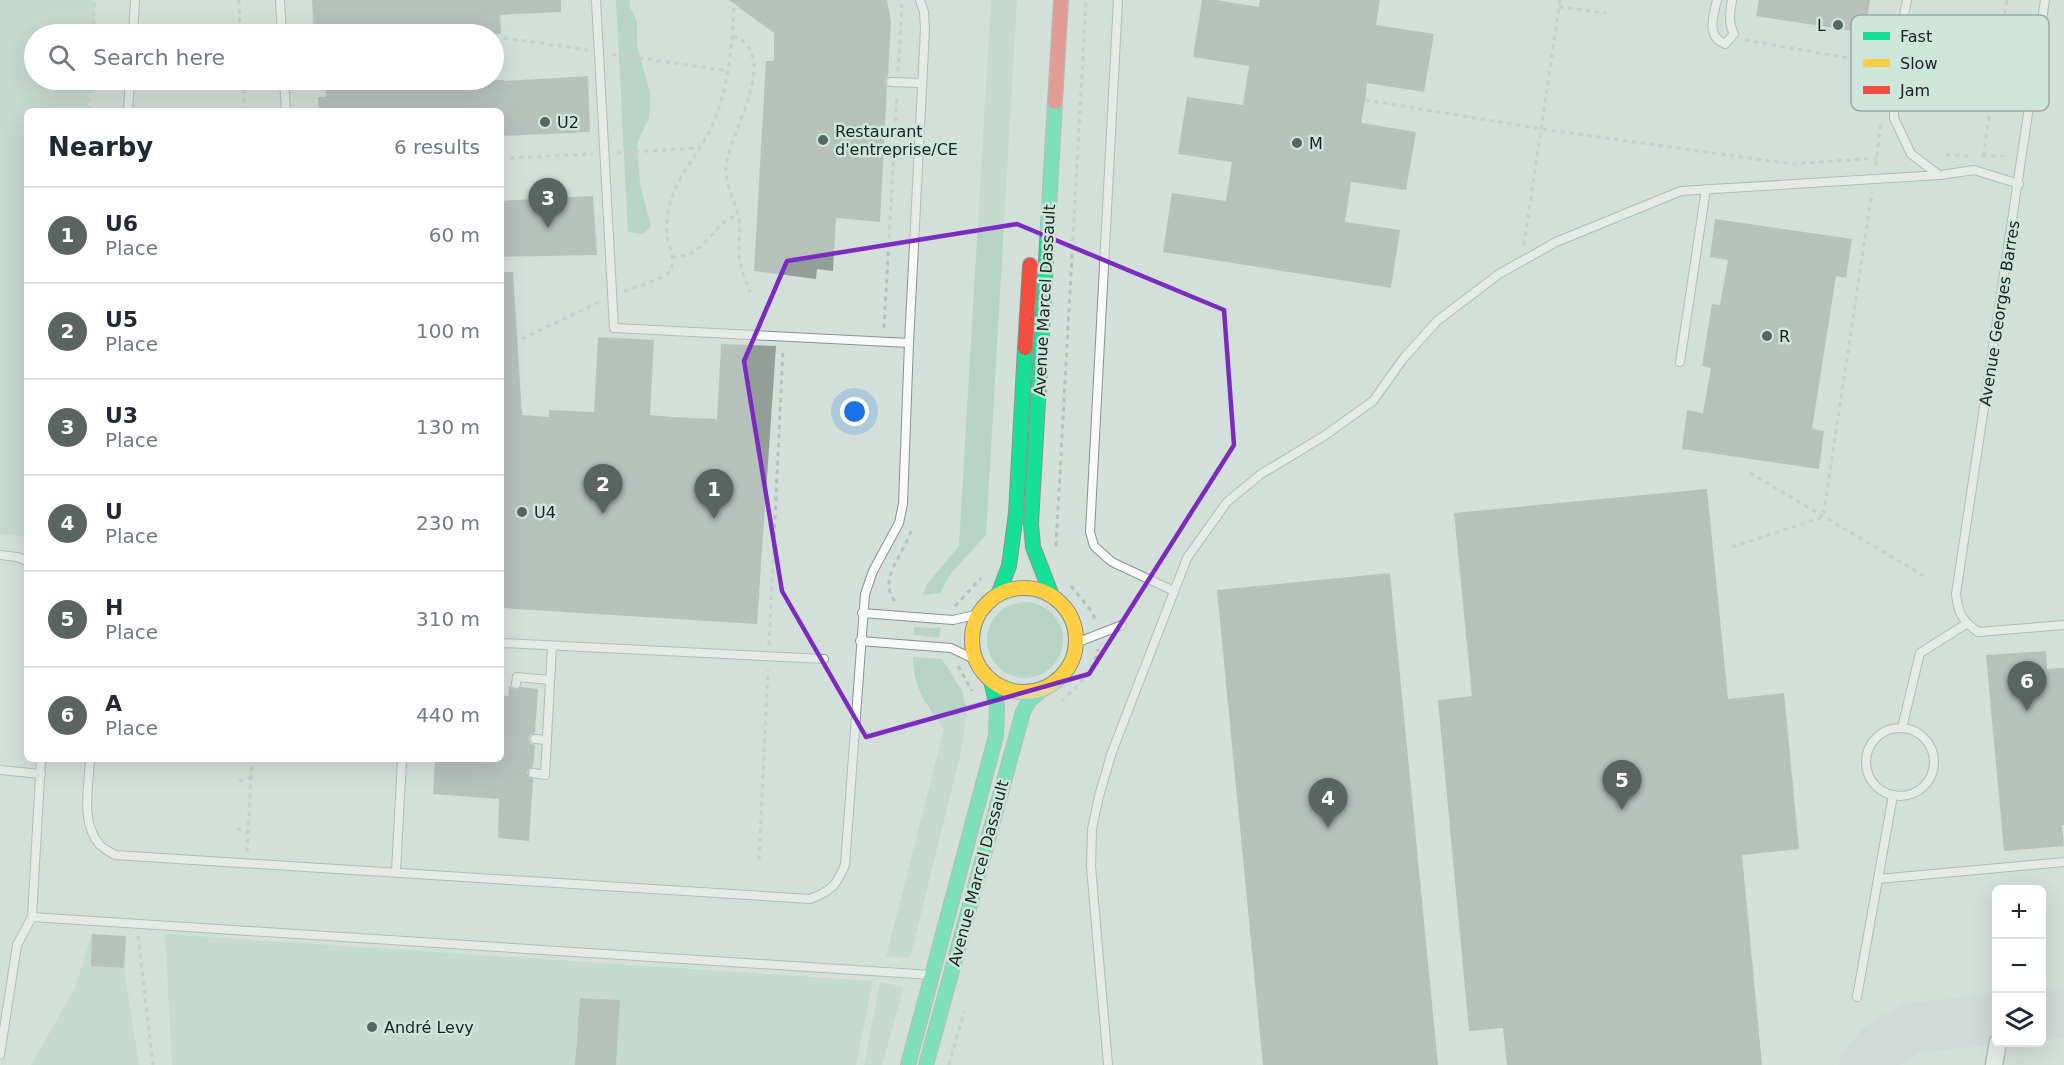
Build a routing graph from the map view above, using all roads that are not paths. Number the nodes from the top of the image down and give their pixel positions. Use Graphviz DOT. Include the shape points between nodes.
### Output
graph roads {
  1 [pos="135,0"];
  2 [pos="280,0"];
  3 [pos="596,0"];
  4 [pos="920,0"];
  5 [pos="1061,0"];
  6 [pos="1118,0"];
  7 [pos="1717,0"];
  8 [pos="1732,0"];
  9 [pos="1907,0"];
  10 [pos="2045,0"];
  11 [pos="1904,15"];
  12 [pos="2043,15"];
  13 [pos="134,24"];
  14 [pos="281,24"];
  15 [pos="895,82"];
  16 [pos="922,83"];
  17 [pos="129,90"];
  18 [pos="285,90"];
  19 [pos="128,108"];
  20 [pos="286,108"];
  21 [pos="1894,111"];
  22 [pos="2029,111"];
  23 [pos="1940,175"];
  24 [pos="2019,184"];
  25 [pos="1706,189"];
  26 [pos="1031,250"];
  27 [pos="909,343"];
  28 [pos="1680,362"];
  29 [pos="0,555"];
  30 [pos="24,560"];
  31 [pos="1174,591"];
  32 [pos="998,595"];
  33 [pos="1052,596"];
  34 [pos="862,613"];
  35 [pos="980,614"];
  36 [pos="1966,624"];
  37 [pos="1122,625"];
  38 [pos="2064,625"];
  39 [pos="860,640"];
  40 [pos="1076,643"];
  41 [pos="504,644"];
  42 [pos="552,646"];
  43 [pos="824,659"];
  44 [pos="976,660"];
  45 [pos="550,680"];
  46 [pos="991,680"];
  47 [pos="516,684"];
  48 [pos="1044,688"];
  49 [pos="1902,728"];
  50 [pos="535,739"];
  51 [pos="547,740"];
  52 [pos="41,762"];
  53 [pos="90,762"];
  54 [pos="402,762"];
  55 [pos="0,770"];
  56 [pos="533,773"];
  57 [pos="41,774"];
  58 [pos="1893,795"];
  59 [pos="2064,862"];
  60 [pos="396,873"];
  61 [pos="1878,879"];
  62 [pos="32,917"];
  63 [pos="932,975"];
  64 [pos="1857,997"];
  65 [pos="1997,1047"];
  66 [pos="0,1056"];
  67 [pos="908,1065"];
  68 [pos="926,1065"];
  69 [pos="1108,1065"];
  70 [pos="1994,1065"];
  1 -- 13 [label="lane"];
  2 -- 14 [label="lane"];
  3 -- 27 [label="lane" via="614,328"];
  4 -- 16 [label="lane" via="925,29"];
  5 -- 33 [label="main road, Avenue Marcel Dassault" via="1031,524 1033,547"];
  6 -- 31 [label="lane" via="1090,532 1094,546 1112,562"];
  7 -- 8 [label="lane" via="1712,35 1725,44 1734,34"];
  9 -- 11 [label="lane"];
  10 -- 12 [label="lane, Avenue Georges Barres"];
  15 -- 16 [label="lane"];
  16 -- 27 [label="lane"];
  17 -- 19 [label="lane"];
  18 -- 20 [label="lane"];
  21 -- 23 [label="lane" via="1911,154"];
  22 -- 24 [label="lane, Avenue Georges Barres"];
  23 -- 24 [label="lane" via="1974,170"];
  23 -- 25 [label="lane"];
  24 -- 36 [label="lane, Avenue Georges Barres" via="1956,594 1958,612"];
  25 -- 28 [label="lane"];
  25 -- 31 [label="lane" via="1681,190 1556,242 1499,274 1437,321 1373,401 1261,474 1227,502 1187,558"];
  26 -- 32 [label="main road, Avenue Marcel Dassault" via="1016,513 1009,566"];
  27 -- 34 [label="lane" via="903,504 895,531 873,571"];
  29 -- 30 [label="lane"];
  31 -- 69 [label="lane" via="1112,752 1092,829 1091,866"];
  32 -- 33 [label="main road" via="1025,588"];
  32 -- 35 [label="main road"];
  33 -- 40 [label="main road" via="1070,615"];
  34 -- 35 [label="lane" via="950,620"];
  34 -- 39 [label="lane"];
  35 -- 44 [label="main road" via="974,628"];
  36 -- 38 [label="lane" via="1978,632"];
  36 -- 49 [label="lane" via="1920,653"];
  37 -- 40 [label="lane"];
  39 -- 44 [label="lane" via="948,647"];
  39 -- 60 [label="lane" via="845,865 838,881 827,892 810,899"];
  40 -- 48 [label="main road" via="1066,670"];
  41 -- 42 [label="lane"];
  42 -- 43 [label="lane"];
  42 -- 45 [label="lane"];
  44 -- 46 [label="main road"];
  45 -- 47 [label="lane" via="517,677"];
  45 -- 51 [label="lane"];
  46 -- 48 [label="main road" via="1017,691"];
  46 -- 63 [label="main road, Avenue Marcel Dassault" via="997,707 996,736"];
  48 -- 68 [label="main road, Avenue Marcel Dassault" via="1023,712"];
  49 -- 58 [label="lane" via="1881,733 1868,750 1866,761 1874,782"];
  49 -- 58 [label="lane" via="1922,736 1933,753 1934,764 1931,775 1916,792"];
  50 -- 51 [label="lane"];
  51 -- 56 [label="lane" via="545,775"];
  52 -- 57 [label="lane"];
  53 -- 60 [label="lane" via="90,830 101,846 116,855"];
  54 -- 60 [label="lane"];
  55 -- 57 [label="lane"];
  57 -- 62 [label="lane"];
  58 -- 61 [label="lane"];
  59 -- 61 [label="lane"];
  61 -- 64 [label="lane"];
  62 -- 63 [label="lane"];
  62 -- 66 [label="lane" via="17,945"];
  63 -- 67 [label="main road, Avenue Marcel Dassault"];
  65 -- 70 [label="street"];
}
